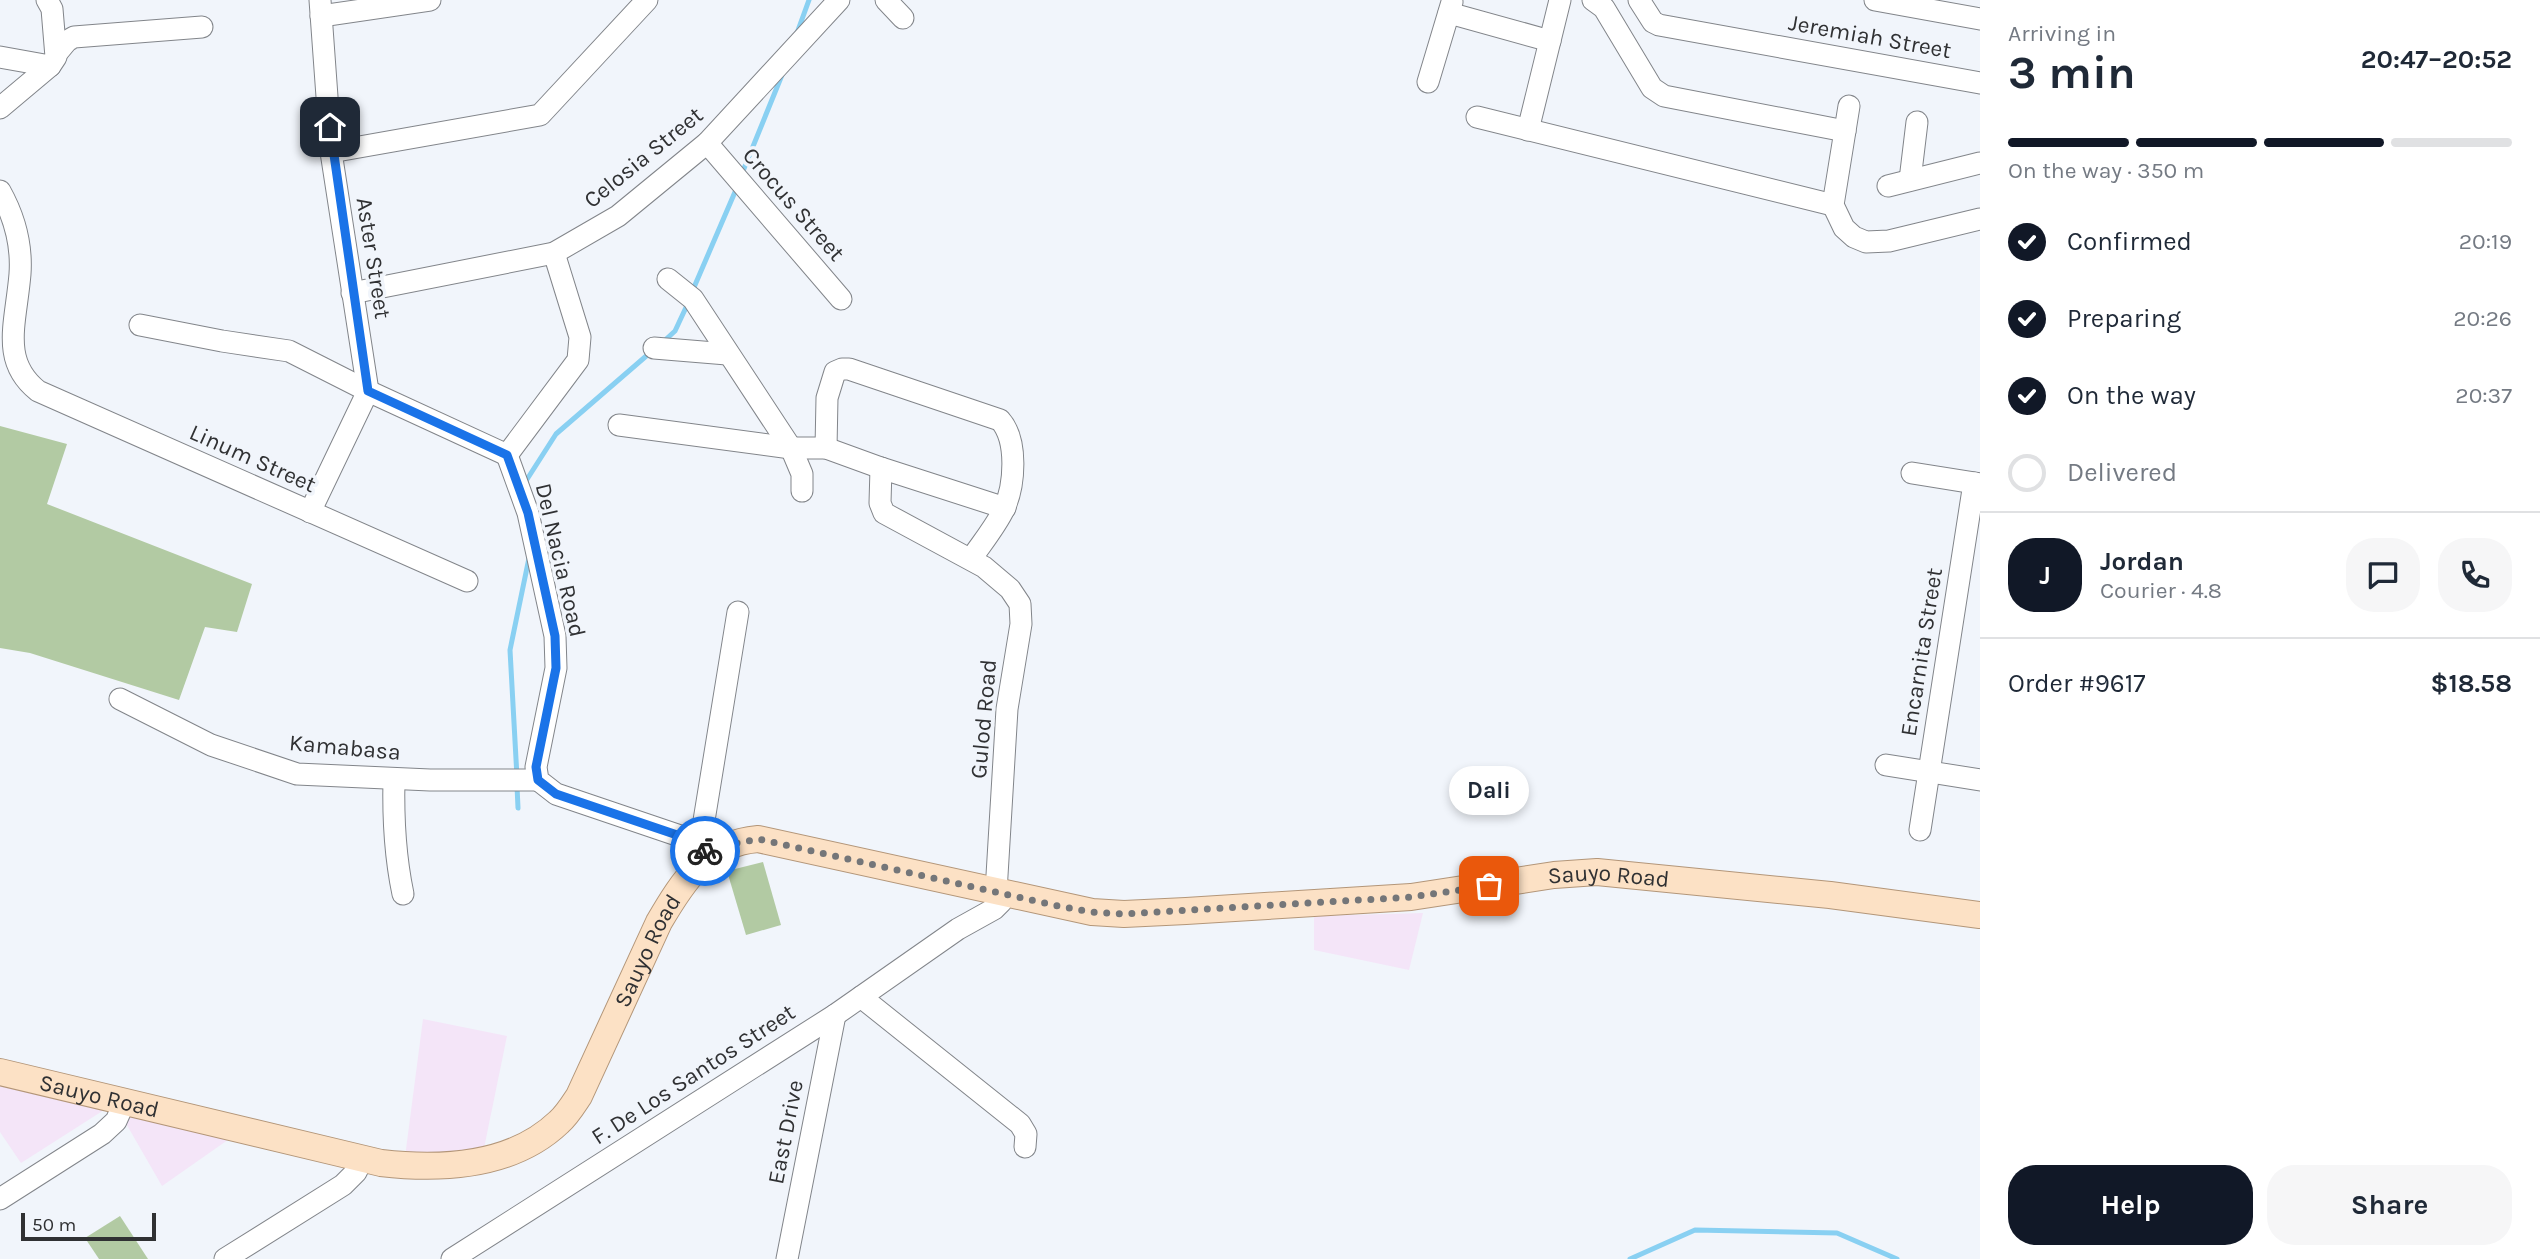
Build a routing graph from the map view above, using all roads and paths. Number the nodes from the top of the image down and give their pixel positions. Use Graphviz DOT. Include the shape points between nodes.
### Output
graph roads {
  1 [pos="47,0"];
  2 [pos="430,0"];
  3 [pos="647,0"];
  4 [pos="839,0"];
  5 [pos="886,0"];
  6 [pos="1560,0"];
  7 [pos="1594,0"];
  8 [pos="1639,0"];
  9 [pos="1875,0"];
  10 [pos="1451,7"];
  11 [pos="320,8"];
  12 [pos="903,18"];
  13 [pos="1980,19"];
  14 [pos="202,27"];
  15 [pos="1550,41"];
  16 [pos="0,57"];
  17 [pos="53,60"];
  18 [pos="1428,82"];
  19 [pos="1980,83"];
  20 [pos="1849,106"];
  21 [pos="0,108"];
  22 [pos="1477,117"];
  23 [pos="1917,122"];
  24 [pos="1528,130"];
  25 [pos="1845,131"];
  26 [pos="707,143"];
  27 [pos="331,152"];
  28 [pos="1980,163"];
  29 [pos="1910,180"];
  30 [pos="1888,186"];
  31 [pos="0,191"];
  32 [pos="1833,205"];
  33 [pos="1980,219"];
  34 [pos="554,253"];
  35 [pos="668,279"];
  36 [pos="352,293"];
  37 [pos="841,299"];
  38 [pos="140,325"];
  39 [pos="3,332"];
  40 [pos="654,348"];
  41 [pos="727,354"];
  42 [pos="368,391"];
  43 [pos="619,425"];
  44 [pos="791,448"];
  45 [pos="826,448"];
  46 [pos="507,455"];
  47 [pos="881,468"];
  48 [pos="1912,473"];
  49 [pos="1977,484"];
  50 [pos="802,491"];
  51 [pos="1005,508"];
  52 [pos="310,512"];
  53 [pos="977,563"];
  54 [pos="467,581"];
  55 [pos="738,612"];
  56 [pos="120,699"];
  57 [pos="1886,765"];
  58 [pos="1928,771"];
  59 [pos="394,779"];
  60 [pos="1980,779"];
  61 [pos="538,780"];
  62 [pos="1920,830"];
  63 [pos="704,850"];
  64 [pos="991,891"];
  65 [pos="403,894"];
  66 [pos="1980,915"];
  67 [pos="958,929"];
  68 [pos="861,997"];
  69 [pos="835,1015"];
  70 [pos="0,1072"];
  71 [pos="125,1101"];
  72 [pos="1025,1147"];
  73 [pos="362,1160"];
  74 [pos="0,1199"];
  75 [pos="225,1259"];
  76 [pos="452,1259"];
  77 [pos="787,1259"];
  1 -- 17 [label="street" via="52,9"];
  2 -- 11 [label="street"];
  3 -- 27 [label="street" via="540,115"];
  4 -- 26 [label="street, Celosia Street"];
  5 -- 12 [label="street"];
  6 -- 15 [label="street"];
  7 -- 25 [label="street" via="1604,8 1652,88 1664,96"];
  8 -- 19 [label="street, Jeremiah Street" via="1659,25"];
  9 -- 13 [label="street"];
  10 -- 15 [label="street"];
  10 -- 18 [label="street"];
  11 -- 27 [label="street, Aster Street"];
  14 -- 17 [label="street" via="74,37"];
  15 -- 24 [label="street"];
  16 -- 17 [label="street"];
  17 -- 21 [label="street"];
  20 -- 25 [label="street"];
  22 -- 24 [label="street"];
  23 -- 29 [label="street"];
  24 -- 32 [label="street"];
  25 -- 32 [label="street"];
  26 -- 34 [label="street, Celosia Street" via="618,216"];
  26 -- 37 [label="street, Crocus Street"];
  27 -- 36 [label="street, Aster Street"];
  28 -- 29 [label="street"];
  29 -- 30 [label="street"];
  31 -- 39 [label="street" via="14,222 20,259 20,277"];
  32 -- 33 [label="street" via="1844,228 1866,242 1889,242"];
  34 -- 36 [label="street, Celosia Street"];
  34 -- 46 [label="street" via="580,337 578,360"];
  35 -- 41 [label="street" via="693,299"];
  36 -- 42 [label="street, Aster Street"];
  38 -- 42 [label="street" via="289,351"];
  39 -- 52 [label="street, Linum Street" via="7,365 19,381"];
  40 -- 41 [label="street"];
  41 -- 44 [label="street"];
  42 -- 46 [label="street"];
  42 -- 52 [label="street"];
  43 -- 44 [label="street"];
  44 -- 45 [label="street"];
  44 -- 50 [label="street" via="802,474"];
  45 -- 47 [label="street"];
  45 -- 51 [label="street" via="830,382 835,372 849,369 1000,420 1012,444 1013,468"];
  46 -- 61 [label="street, Del Nacia Road" via="528,513 555,636 556,668 536,767"];
  47 -- 51 [label="street"];
  47 -- 53 [label="street, Gulod Road" via="884,513"];
  48 -- 49 [label="street"];
  49 -- 58 [label="street, Encarnita Street"];
  51 -- 53 [label="street"];
  52 -- 54 [label="street, Linum Street"];
  53 -- 64 [label="street, Gulod Road" via="1016,596 1021,614 1009,690"];
  55 -- 63 [label="street"];
  56 -- 59 [label="street, Kamabasa" via="211,745 297,774"];
  57 -- 58 [label="street"];
  58 -- 60 [label="street"];
  58 -- 62 [label="street, Encarnita Street"];
  59 -- 61 [label="street, Kamabasa"];
  59 -- 65 [label="street" via="396,859"];
  61 -- 63 [label="street" via="556,794 683,837"];
  63 -- 64 [label="main road, Sauyo Road" via="758,839"];
  63 -- 73 [label="main road, Sauyo Road" via="659,922 579,1096 560,1121 537,1140 489,1159 422,1166"];
  64 -- 66 [label="main road, Sauyo Road" via="1124,914 1411,897 1597,872"];
  64 -- 67 [label="street"];
  64 -- 67 [label="street, F. De Los Santos Street" via="1001,902"];
  67 -- 68 [label="street, F. De Los Santos Street"];
  68 -- 69 [label="street, F. De Los Santos Street"];
  68 -- 72 [label="street" via="1020,1124 1026,1134"];
  69 -- 76 [label="street, F. De Los Santos Street"];
  69 -- 77 [label="street, East Drive"];
  70 -- 71 [label="main road, Sauyo Road"];
  71 -- 73 [label="main road, Sauyo Road"];
  71 -- 74 [label="street" via="116,1121 102,1135"];
  73 -- 75 [label="street" via="342,1185"];
}
